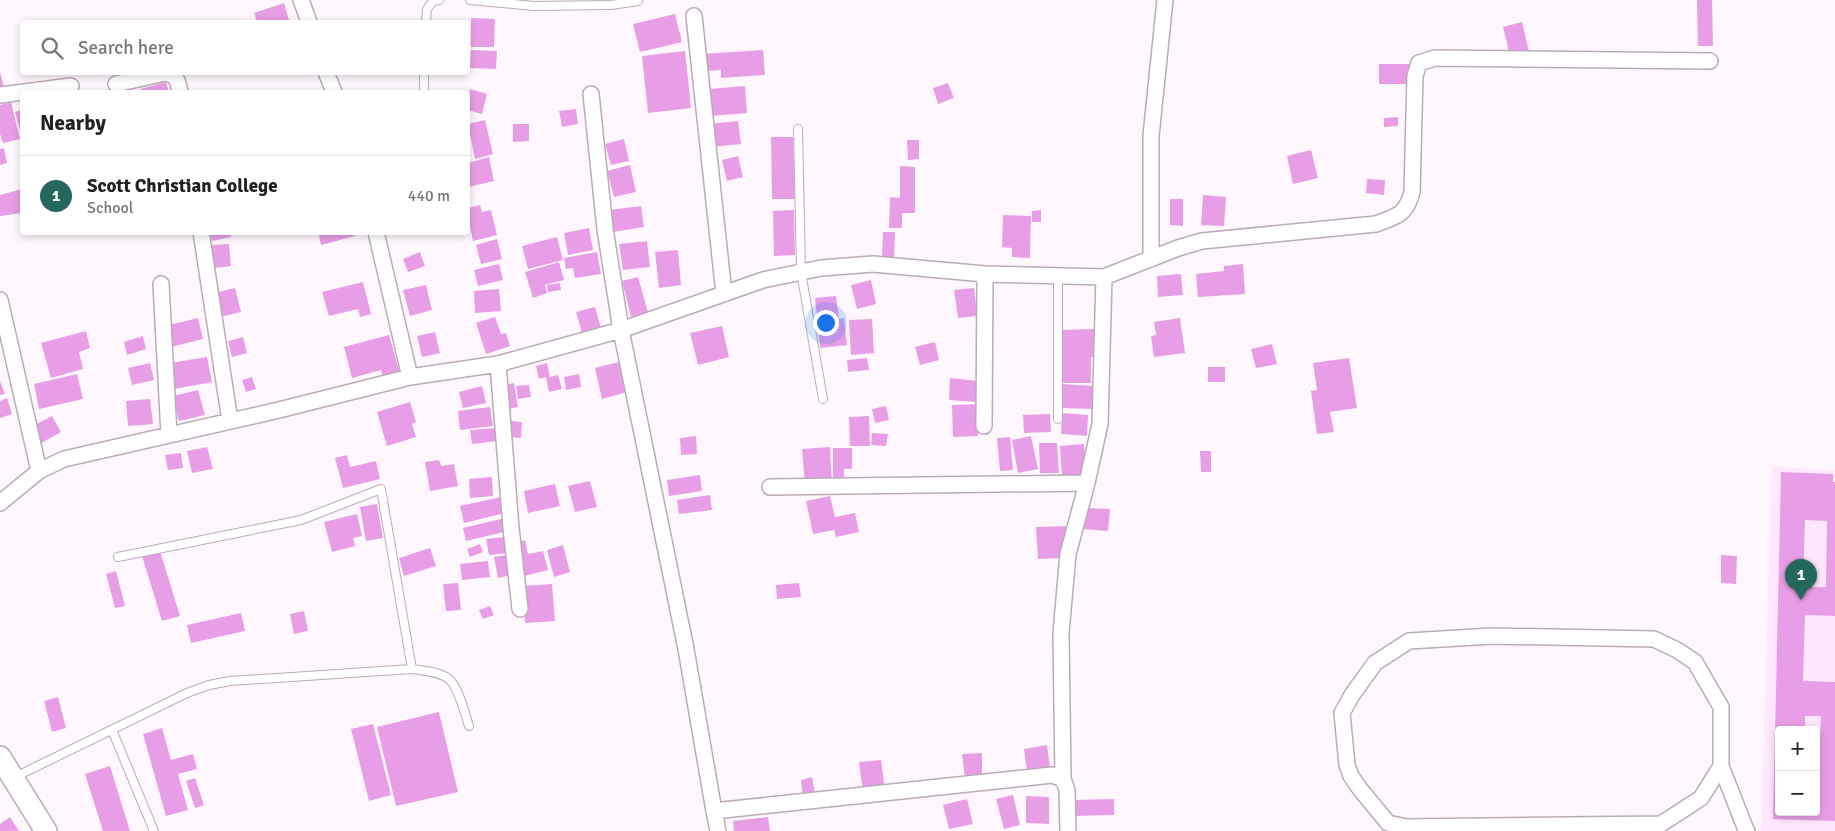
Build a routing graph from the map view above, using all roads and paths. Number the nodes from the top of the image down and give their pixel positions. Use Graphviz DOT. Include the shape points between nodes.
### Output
graph roads {
  1 [pos="301,0"];
  2 [pos="439,0"];
  3 [pos="470,0"];
  4 [pos="1165,0"];
  5 [pos="638,1"];
  6 [pos="694,16"];
  7 [pos="308,20"];
  8 [pos="426,20"];
  9 [pos="1710,61"];
  10 [pos="156,75"];
  11 [pos="174,75"];
  12 [pos="327,75"];
  13 [pos="424,75"];
  14 [pos="116,84"];
  15 [pos="71,86"];
  16 [pos="39,90"];
  17 [pos="179,90"];
  18 [pos="333,90"];
  19 [pos="424,90"];
  20 [pos="20,92"];
  21 [pos="590,94"];
  22 [pos="0,95"];
  23 [pos="798,130"];
  24 [pos="201,235"];
  25 [pos="377,235"];
  26 [pos="1151,259"];
  27 [pos="801,272"];
  28 [pos="985,274"];
  29 [pos="1058,276"];
  30 [pos="1104,277"];
  31 [pos="161,284"];
  32 [pos="724,294"];
  33 [pos="0,300"];
  34 [pos="621,330"];
  35 [pos="498,364"];
  36 [pos="410,376"];
  37 [pos="823,399"];
  38 [pos="1058,419"];
  39 [pos="230,421"];
  40 [pos="984,426"];
  41 [pos="169,435"];
  42 [pos="39,471"];
  43 [pos="1088,483"];
  44 [pos="770,487"];
  45 [pos="0,503"];
  46 [pos="118,557"];
  47 [pos="520,609"];
  48 [pos="412,668"];
  49 [pos="469,726"];
  50 [pos="112,730"];
  51 [pos="0,757"];
  52 [pos="1721,766"];
  53 [pos="14,778"];
  54 [pos="1063,779"];
  55 [pos="714,811"];
  56 [pos="46,831"];
  57 [pos="154,831"];
  58 [pos="718,831"];
  59 [pos="1068,831"];
  60 [pos="1747,831"];
  1 -- 7 [label="street"];
  2 -- 8 [label="lane" via="433,1 427,9"];
  3 -- 5 [label="lane" via="534,6"];
  4 -- 26 [label="street" via="1150,136"];
  6 -- 32 [label="street"];
  9 -- 26 [label="street" via="1436,58 1419,63 1415,76 1412,192 1408,206 1395,217 1376,224 1202,241"];
  10 -- 14 [label="street"];
  11 -- 17 [label="street"];
  12 -- 18 [label="street"];
  13 -- 19 [label="lane"];
  15 -- 16 [label="street"];
  20 -- 22 [label="street"];
  21 -- 34 [label="street"];
  23 -- 27 [label="lane"];
  24 -- 39 [label="street"];
  25 -- 36 [label="street"];
  26 -- 30 [label="street"];
  27 -- 28 [label="street" via="872,264"];
  27 -- 32 [label="street" via="763,280"];
  27 -- 37 [label="lane"];
  28 -- 29 [label="street"];
  28 -- 40 [label="street"];
  29 -- 30 [label="street"];
  29 -- 38 [label="lane"];
  30 -- 43 [label="street" via="1100,424"];
  31 -- 41 [label="street"];
  32 -- 34 [label="street"];
  33 -- 42 [label="street"];
  34 -- 35 [label="street"];
  34 -- 55 [label="street" via="686,649"];
  35 -- 36 [label="street"];
  35 -- 47 [label="street"];
  36 -- 39 [label="street"];
  39 -- 41 [label="street"];
  41 -- 42 [label="street" via="64,459"];
  42 -- 45 [label="street"];
  43 -- 44 [label="street"];
  43 -- 54 [label="street" via="1068,554 1061,633"];
  46 -- 48 [label="lane" via="301,520 381,489"];
  48 -- 49 [label="lane" via="450,680"];
  48 -- 50 [label="lane" via="209,685"];
  50 -- 53 [label="lane"];
  50 -- 57 [label="lane"];
  51 -- 53 [label="main road"];
  52 -- 52 [label="street" via="1721,707 1695,662 1654,640 1492,636 1409,642 1375,663 1342,713 1351,776 1388,823 1406,828 1661,824 1701,798"];
  52 -- 60 [label="street"];
  53 -- 56 [label="main road"];
  54 -- 55 [label="street" via="1052,775"];
  54 -- 59 [label="street" via="1067,790"];
  55 -- 58 [label="street"];
}
